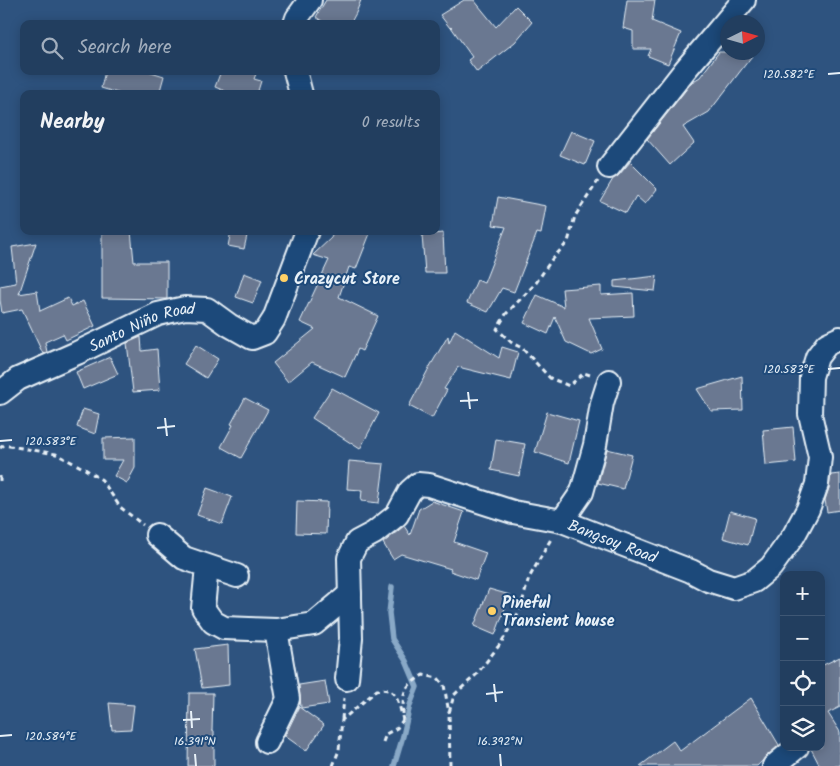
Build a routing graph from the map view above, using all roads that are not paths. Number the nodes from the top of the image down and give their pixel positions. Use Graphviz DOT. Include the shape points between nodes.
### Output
graph roads {
  1 [pos="310,0"];
  2 [pos="744,0"];
  3 [pos="297,20"];
  4 [pos="297,75"];
  5 [pos="300,90"];
  6 [pos="609,167"];
  7 [pos="305,235"];
  8 [pos="840,338"];
  9 [pos="610,381"];
  10 [pos="0,393"];
  11 [pos="562,521"];
  12 [pos="157,535"];
  13 [pos="207,567"];
  14 [pos="237,576"];
  15 [pos="350,594"];
  16 [pos="276,630"];
  17 [pos="347,678"];
  18 [pos="267,742"];
  19 [pos="793,751"];
  20 [pos="774,766"];
  1 -- 3 [label="street"];
  2 -- 6 [label="street"];
  4 -- 5 [label="street"];
  7 -- 10 [label="street, Santo Niño Road" via="274,319 265,334 252,338 207,309 185,308 158,314 18,379"];
  8 -- 11 [label="street, Bangsoy Road" via="827,344 817,357 811,377 810,414 820,457 818,484 794,535 771,567 754,581 734,588 708,580"];
  9 -- 11 [label="street" via="582,492"];
  11 -- 15 [label="street, Bangsoy Road" via="514,512 418,484 410,491 397,515 357,542 349,558"];
  12 -- 13 [label="street" via="184,558"];
  13 -- 14 [label="street"];
  13 -- 16 [label="street" via="204,608 213,622 224,628"];
  15 -- 16 [label="street" via="314,624"];
  15 -- 17 [label="street, Bangsoy Road" via="351,638"];
  16 -- 18 [label="street" via="288,699"];
  19 -- 20 [label="street"];
}
